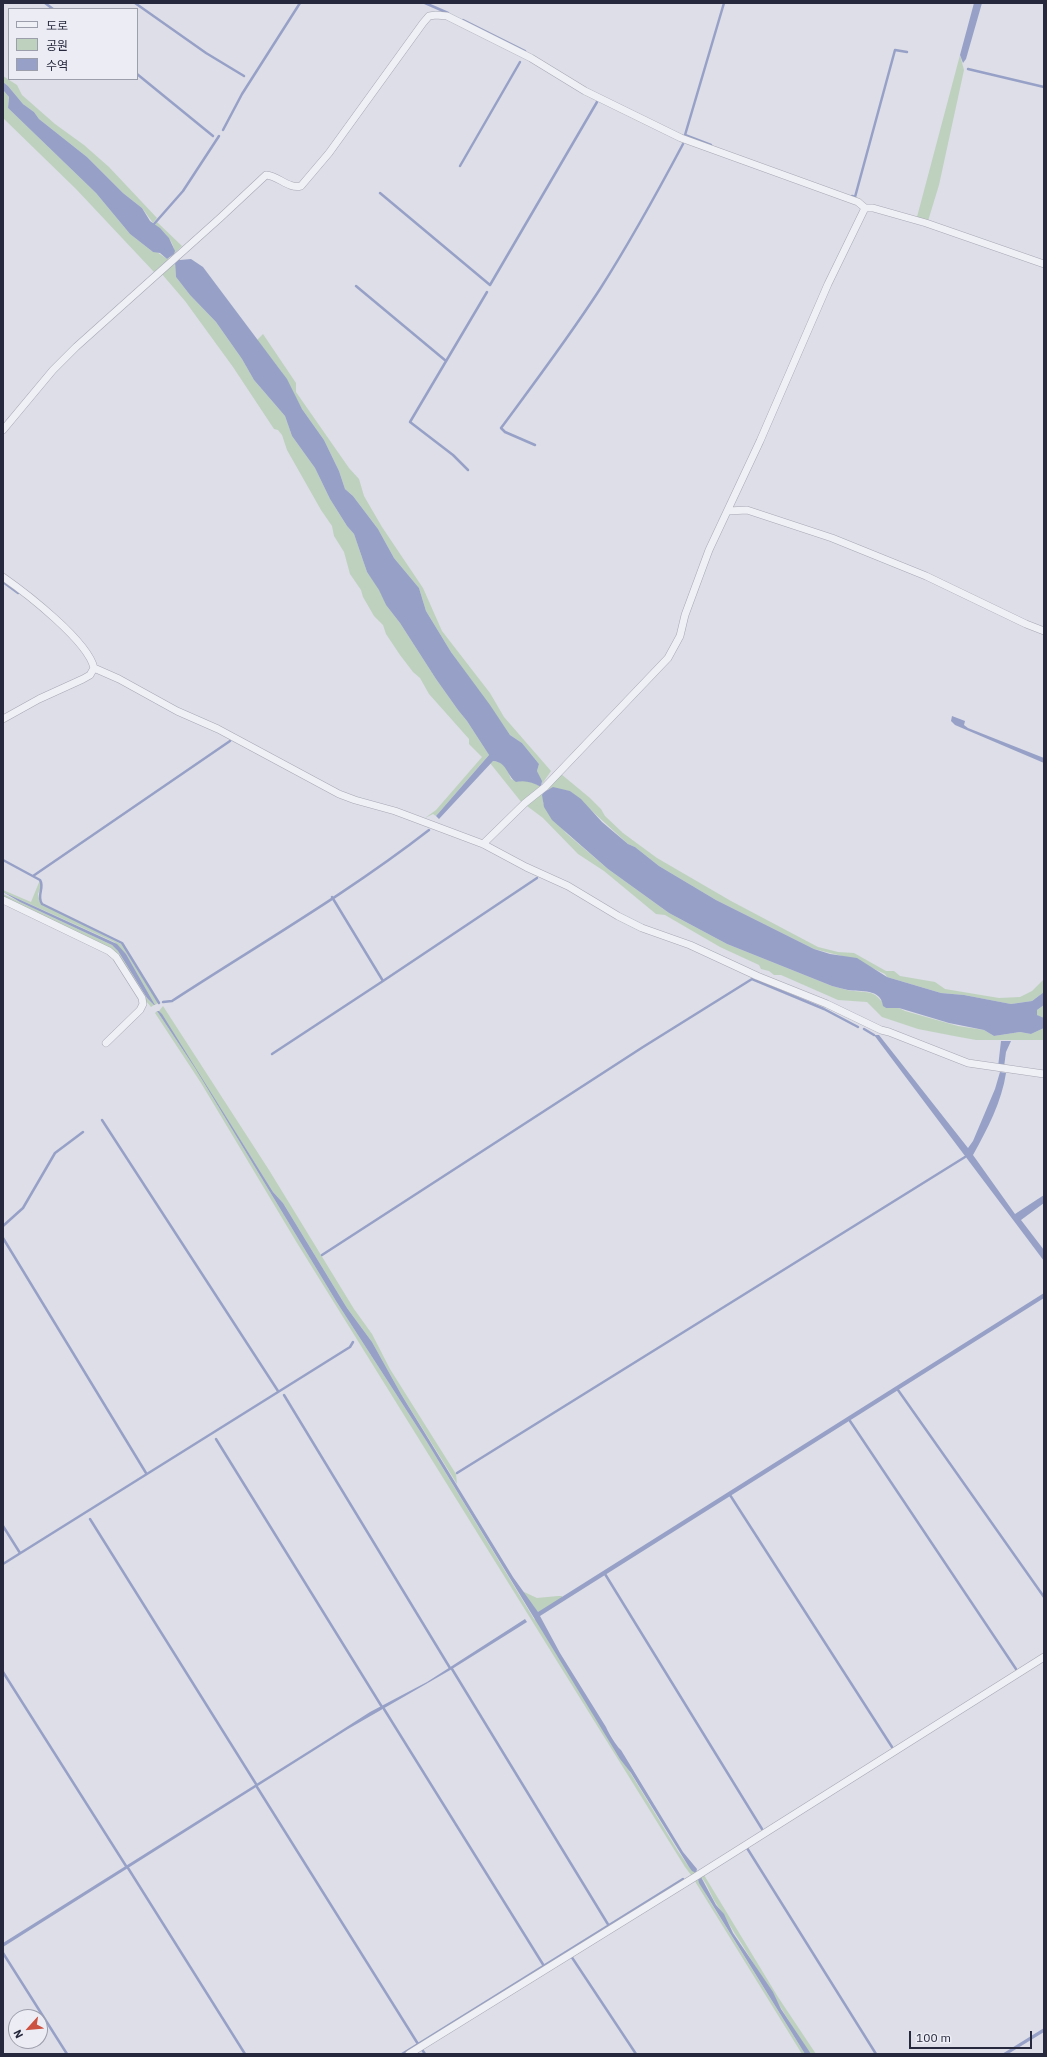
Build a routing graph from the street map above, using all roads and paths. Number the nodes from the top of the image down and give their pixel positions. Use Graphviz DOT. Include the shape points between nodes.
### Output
graph roads {
  1 [pos="865,208"];
  2 [pos="1044,264"];
  3 [pos="3,430"];
  4 [pos="728,511"];
  5 [pos="3,576"];
  6 [pos="1044,630"];
  7 [pos="94,668"];
  8 [pos="3,720"];
  9 [pos="483,844"];
  10 [pos="3,900"];
  11 [pos="106,1043"];
  12 [pos="1044,1074"];
  13 [pos="1044,1657"];
  14 [pos="409,2054"];
  1 -- 2 [label="street" via="874,208 926,223"];
  1 -- 3 [label="street" via="858,202 681,138 585,91 532,58 467,25 447,16 430,16 329,153 301,186 296,188 266,175 76,347 53,370"];
  1 -- 4 [label="street" via="828,284"];
  4 -- 6 [label="street" via="747,510 832,538 926,576 1026,624"];
  4 -- 9 [label="street" via="709,550 680,636 668,658 545,787"];
  5 -- 7 [label="street" via="23,591 72,637 92,661"];
  7 -- 8 [label="street" via="90,675 83,679 39,699"];
  7 -- 9 [label="street" via="218,729 339,794 395,811"];
  9 -- 12 [label="street" via="568,886 642,928 690,945 882,1030 968,1063"];
  10 -- 11 [label="street" via="82,936 116,957 142,998 143,1004"];
  13 -- 14 [label="street"];
}
